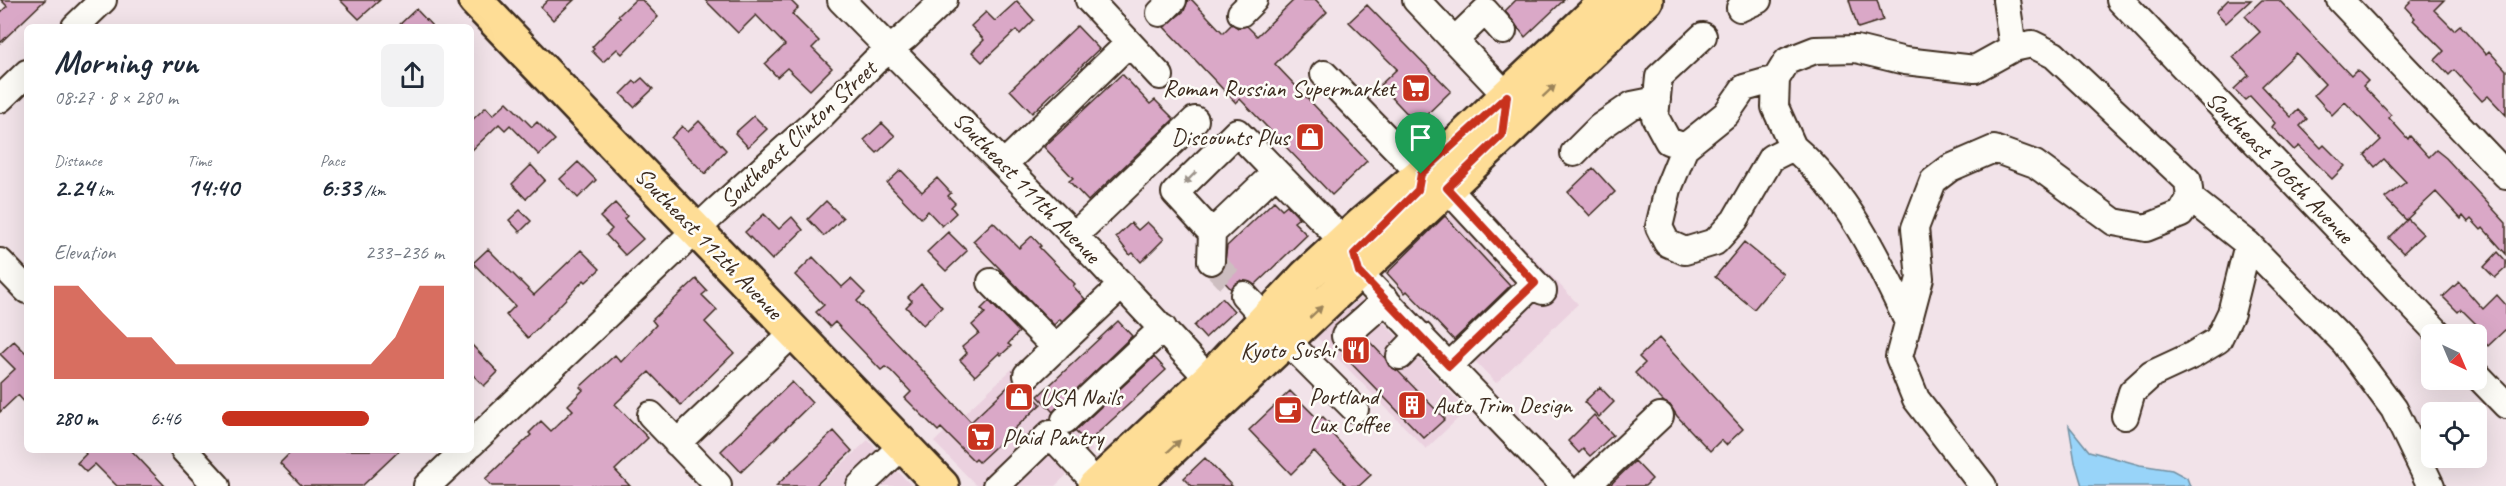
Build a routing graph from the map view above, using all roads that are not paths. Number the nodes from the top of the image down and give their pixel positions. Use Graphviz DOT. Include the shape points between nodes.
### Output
graph roads {
  1 [pos="103,0"];
  2 [pos="474,0"];
  3 [pos="841,0"];
  4 [pos="944,0"];
  5 [pos="1089,0"];
  6 [pos="1608,0"];
  7 [pos="1646,0"];
  8 [pos="2006,0"];
  9 [pos="2120,0"];
  10 [pos="2340,0"];
  11 [pos="1430,5"];
  12 [pos="78,24"];
  13 [pos="1503,31"];
  14 [pos="1703,36"];
  15 [pos="1455,40"];
  16 [pos="1130,43"];
  17 [pos="891,48"];
  18 [pos="2013,48"];
  19 [pos="1324,74"];
  20 [pos="24,76"];
  21 [pos="1160,76"];
  22 [pos="1776,79"];
  23 [pos="1507,96"];
  24 [pos="0,99"];
  25 [pos="1657,100"];
  26 [pos="1196,120"];
  27 [pos="1502,135"];
  28 [pos="1685,147"];
  29 [pos="1793,147"];
  30 [pos="1574,153"];
  31 [pos="1004,164"];
  32 [pos="1275,173"];
  33 [pos="2506,175"];
  34 [pos="1434,181"];
  35 [pos="2190,198"];
  36 [pos="696,230"];
  37 [pos="1212,232"];
  38 [pos="1074,236"];
  39 [pos="1343,241"];
  40 [pos="2248,244"];
  41 [pos="1212,261"];
  42 [pos="0,262"];
  43 [pos="1359,272"];
  44 [pos="992,282"];
  45 [pos="1122,285"];
  46 [pos="24,287"];
  47 [pos="1386,300"];
  48 [pos="1265,318"];
  49 [pos="1907,320"];
  50 [pos="2429,324"];
  51 [pos="1162,328"];
  52 [pos="794,332"];
  53 [pos="1420,335"];
  54 [pos="1345,336"];
  55 [pos="1056,348"];
  56 [pos="1400,357"];
  57 [pos="1449,366"];
  58 [pos="1028,375"];
  59 [pos="1209,379"];
  60 [pos="2487,385"];
  61 [pos="2506,405"];
  62 [pos="1355,409"];
  63 [pos="651,415"];
  64 [pos="1660,416"];
  65 [pos="2125,417"];
  66 [pos="1065,420"];
  67 [pos="474,441"];
  68 [pos="677,443"];
  69 [pos="903,445"];
  70 [pos="186,453"];
  71 [pos="462,453"];
  72 [pos="718,485"];
  73 [pos="1096,485"];
  74 [pos="217,486"];
  75 [pos="427,486"];
  76 [pos="860,486"];
  77 [pos="942,486"];
  78 [pos="996,486"];
  79 [pos="1132,486"];
  80 [pos="1563,486"];
  81 [pos="1586,486"];
  82 [pos="1983,486"];
  83 [pos="2431,486"];
  1 -- 12 [label="street"];
  2 -- 36 [label="main road, Southeast 112th Avenue"];
  3 -- 17 [label="street, Southeast 111th Avenue"];
  4 -- 17 [label="street, Southeast Clinton Street"];
  5 -- 16 [label="street"];
  6 -- 23 [label="main road"];
  27 -- 7 [label="main road, one-way"];
  8 -- 18 [label="street"];
  9 -- 50 [label="street, Southeast 106th Avenue"];
  10 -- 33 [label="street"];
  11 -- 15 [label="street"];
  13 -- 15 [label="street" via="1485,11"];
  14 -- 25 [label="street" via="1659,77"];
  15 -- 23 [label="street"];
  16 -- 21 [label="street"];
  16 -- 31 [label="street"];
  17 -- 31 [label="street, Southeast 111th Avenue"];
  17 -- 36 [label="street, Southeast Clinton Street"];
  18 -- 22 [label="street" via="1975,69 1905,62 1856,49 1815,50 1787,61"];
  18 -- 35 [label="street" via="2032,44 2054,55 2188,181"];
  19 -- 34 [label="street"];
  20 -- 24 [label="street"];
  22 -- 28 [label="street" via="1744,88 1726,114"];
  22 -- 29 [label="street" via="1776,107"];
  23 -- 27 [label="main road"];
  23 -- 34 [label="main road"];
  25 -- 28 [label="street" via="1655,117 1668,141"];
  25 -- 30 [label="street" via="1632,105"];
  26 -- 38 [label="street"];
  27 -- 34 [label="main road"];
  28 -- 29 [label="street" via="1668,189 1659,227 1667,243 1685,250 1715,242 1735,220 1771,158"];
  29 -- 49 [label="street" via="1810,161 1876,255"];
  31 -- 38 [label="street, Southeast 111th Avenue"];
  32 -- 37 [label="street"];
  32 -- 37 [label="street, one-way" via="1236,132 1176,193"];
  32 -- 39 [label="street"];
  34 -- 39 [label="main road"];
  34 -- 43 [label="main road" via="1418,190 1354,254"];
  34 -- 57 [label="street" via="1539,287"];
  35 -- 40 [label="street"];
  35 -- 49 [label="street" via="2181,214 2146,228 2114,222 2035,164 1994,149 1950,168 1933,181 1916,228 1920,278"];
  36 -- 52 [label="main road, Southeast 112th Avenue"];
  36 -- 67 [label="street, Southeast Clinton Street"];
  37 -- 41 [label="street"];
  38 -- 45 [label="street, Southeast 111th Avenue"];
  39 -- 48 [label="main road"];
  40 -- 65 [label="street" via="2231,313 2217,340 2152,374 2132,392"];
  40 -- 83 [label="street" via="2345,343 2394,409"];
  42 -- 46 [label="street"];
  43 -- 47 [label="street"];
  48 -- 43 [label="main road, one-way"];
  44 -- 55 [label="street"];
  45 -- 51 [label="street, Southeast 111th Avenue"];
  45 -- 55 [label="street"];
  47 -- 53 [label="street"];
  47 -- 54 [label="street"];
  48 -- 59 [label="main road"];
  48 -- 62 [label="street"];
  79 -- 48 [label="main road, one-way"];
  49 -- 82 [label="street" via="1899,357 1916,399"];
  51 -- 59 [label="street, Southeast 111th Avenue"];
  51 -- 66 [label="street"];
  52 -- 68 [label="street"];
  52 -- 69 [label="main road, Southeast 112th Avenue"];
  53 -- 56 [label="street"];
  53 -- 57 [label="street"];
  55 -- 58 [label="street"];
  57 -- 80 [label="street"];
  59 -- 73 [label="main road"];
  60 -- 61 [label="street"];
  63 -- 68 [label="street"];
  64 -- 81 [label="street"];
  68 -- 72 [label="street"];
  69 -- 76 [label="street"];
  69 -- 77 [label="main road, Southeast 112th Avenue"];
  70 -- 74 [label="street"];
  71 -- 75 [label="street"];
  73 -- 78 [label="street" via="1050,434"];
}
